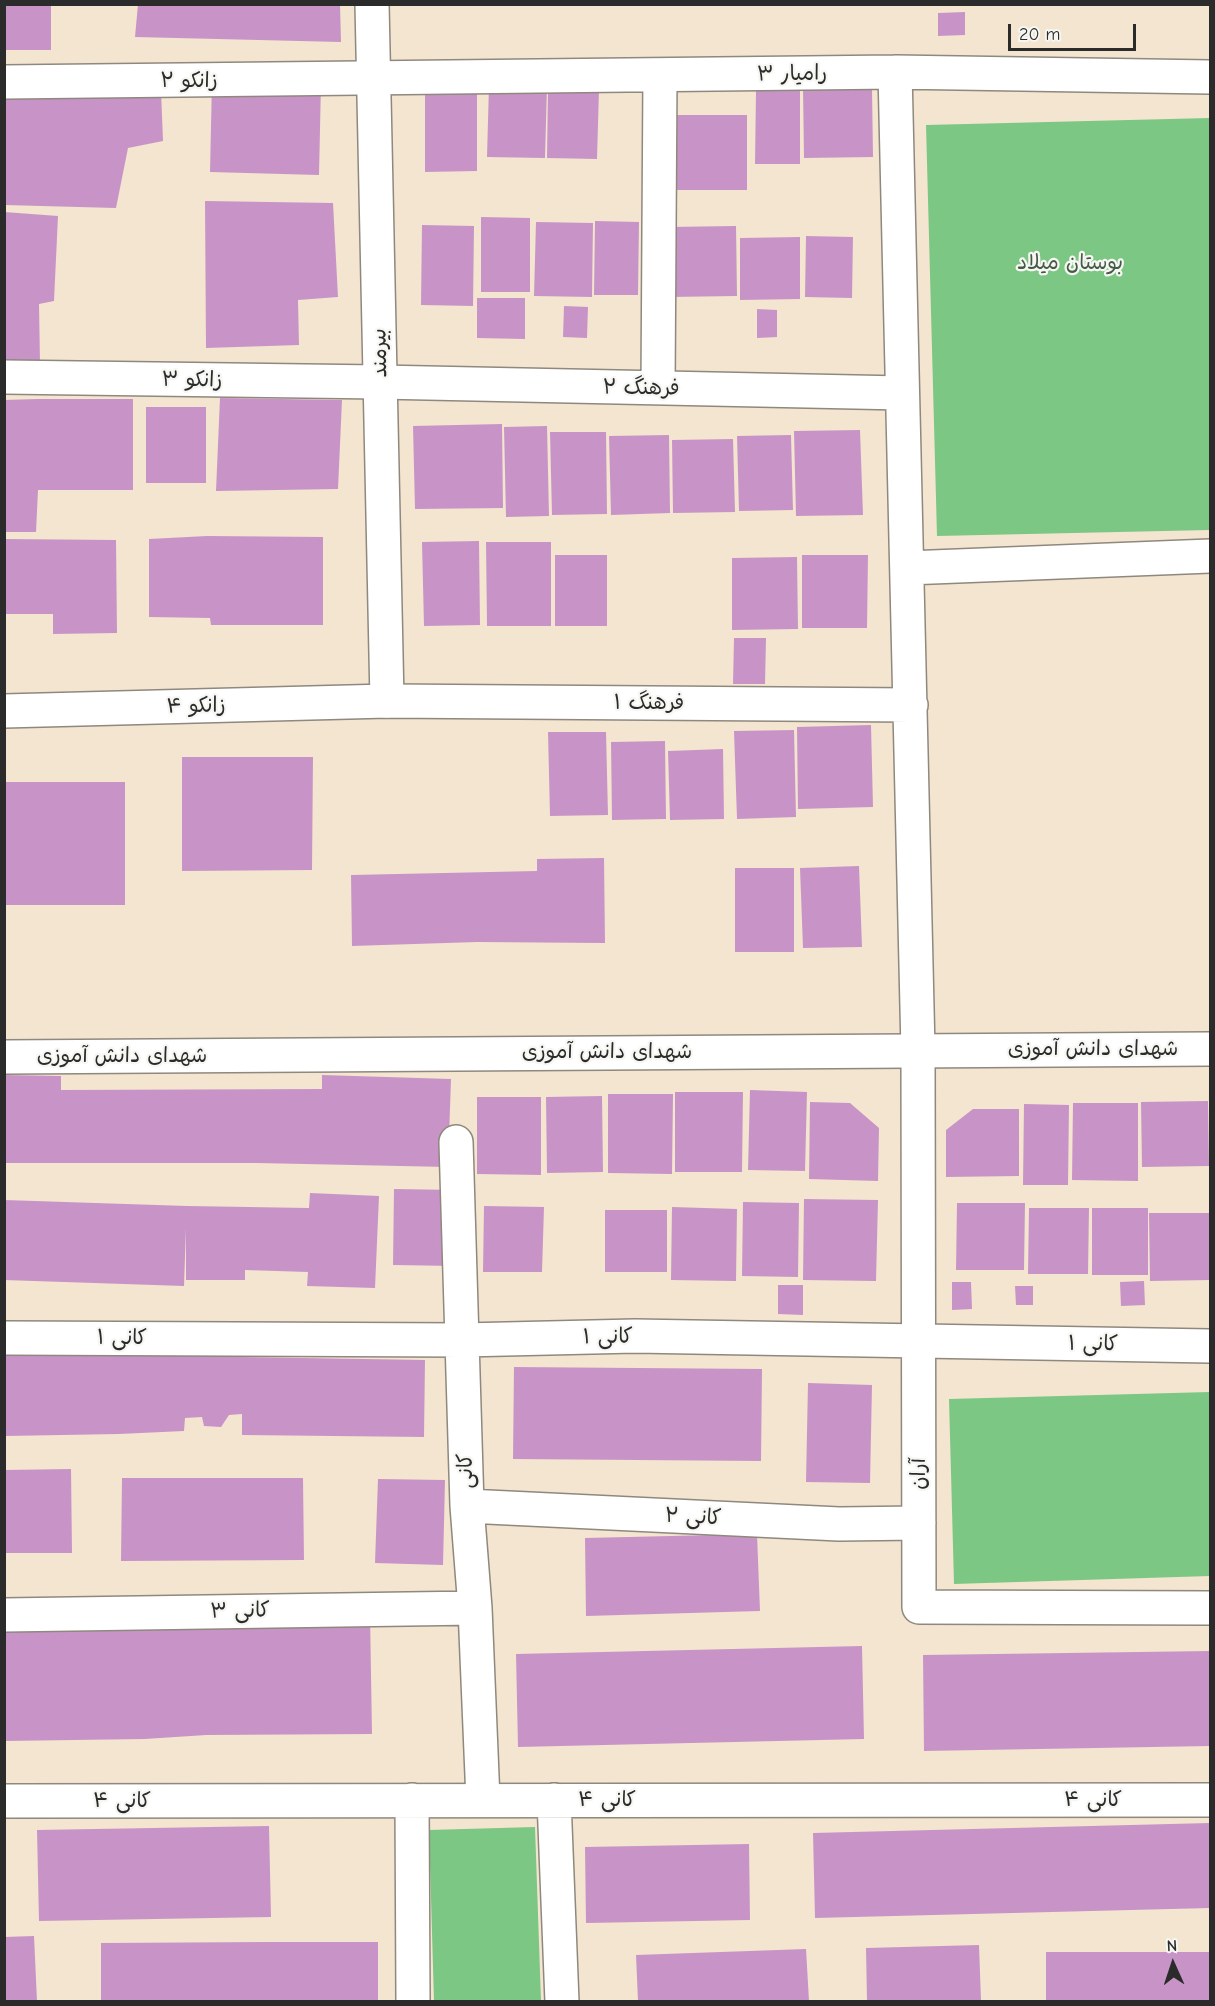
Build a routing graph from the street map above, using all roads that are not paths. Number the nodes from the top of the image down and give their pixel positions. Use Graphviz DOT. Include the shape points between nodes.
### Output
graph roads {
  1 [pos="372,4"];
  2 [pos="895,72"];
  3 [pos="660,75"];
  4 [pos="1210,77"];
  5 [pos="374,79"];
  6 [pos="4,82"];
  7 [pos="4,377"];
  8 [pos="380,382"];
  9 [pos="658,388"];
  10 [pos="902,393"];
  11 [pos="1210,556"];
  12 [pos="907,568"];
  13 [pos="387,701"];
  14 [pos="911,705"];
  15 [pos="4,711"];
  16 [pos="1210,1049"];
  17 [pos="918,1050"];
  18 [pos="4,1057"];
  19 [pos="456,1142"];
  20 [pos="4,1338"];
  21 [pos="463,1340"];
  22 [pos="918,1341"];
  23 [pos="1210,1346"];
  24 [pos="467,1506"];
  25 [pos="920,1523"];
  26 [pos="475,1608"];
  27 [pos="1210,1608"];
  28 [pos="4,1615"];
  29 [pos="412,1800"];
  30 [pos="483,1800"];
  31 [pos="554,1800"];
  32 [pos="1210,1800"];
  33 [pos="4,1801"];
  34 [pos="413,2001"];
  35 [pos="562,2001"];
  1 -- 5 [label="street, بیرمند"];
  2 -- 3 [label="street, رامیار ۳"];
  2 -- 4 [label="street, رامیار ۳"];
  2 -- 10 [label="street, آران"];
  3 -- 5 [label="street, رامیار ۳"];
  3 -- 9 [label="street"];
  5 -- 6 [label="street, زانکو ۲"];
  5 -- 8 [label="street, بیرمند"];
  7 -- 8 [label="street, زانکو ۳"];
  8 -- 9 [label="street, فرهنگ ۲"];
  8 -- 13 [label="street, بیرمند"];
  9 -- 10 [label="street, فرهنگ ۲"];
  10 -- 12 [label="street, آران"];
  11 -- 12 [label="street"];
  12 -- 14 [label="street, آران"];
  13 -- 14 [label="street, فرهنگ ۱"];
  13 -- 15 [label="street, زانکو ۴"];
  14 -- 17 [label="street, آران"];
  16 -- 17 [label="street, شهدای دانش آموزی"];
  17 -- 18 [label="street, شهدای دانش آموزی"];
  17 -- 22 [label="street, آران"];
  19 -- 21 [label="street, کانی"];
  20 -- 21 [label="street, کانی ۱"];
  21 -- 22 [label="street, کانی ۱" via="634,1336"];
  21 -- 24 [label="street, کانی"];
  22 -- 23 [label="street, کانی ۱"];
  22 -- 25 [label="street, آران"];
  24 -- 25 [label="street, کانی ۲" via="839,1524"];
  24 -- 26 [label="street, کانی"];
  25 -- 27 [label="street, آران" via="919,1607"];
  26 -- 28 [label="street, کانی ۳"];
  26 -- 30 [label="street, کانی"];
  29 -- 30 [label="street, کانی ۴"];
  29 -- 33 [label="street, کانی ۴"];
  29 -- 34 [label="street"];
  30 -- 31 [label="street, کانی ۴"];
  31 -- 32 [label="street, کانی ۴"];
  31 -- 35 [label="street"];
}
